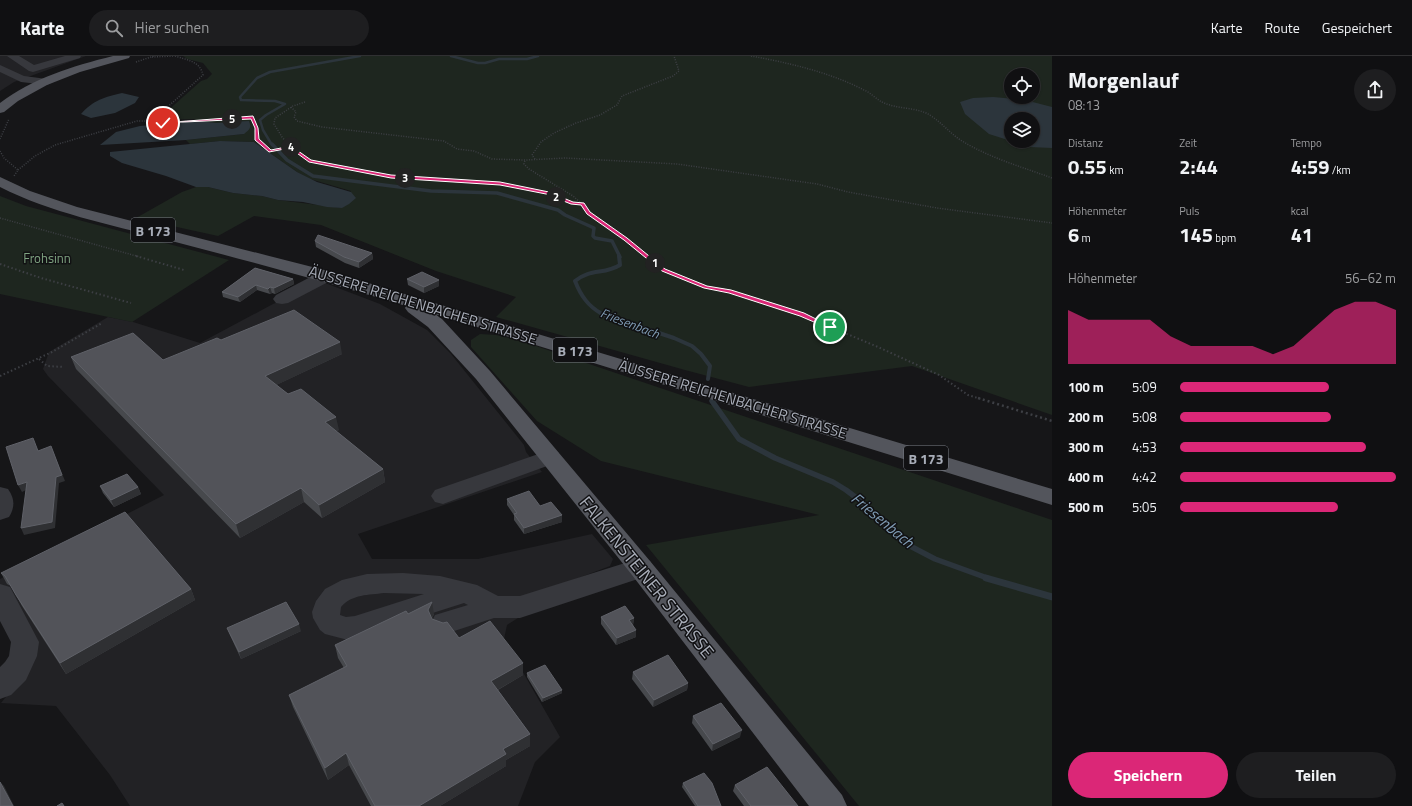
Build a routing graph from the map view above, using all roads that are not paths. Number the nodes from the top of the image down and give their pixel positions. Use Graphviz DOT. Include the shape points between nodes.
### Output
graph roads {
  1 [pos="33,56"];
  2 [pos="76,56"];
  3 [pos="107,56"];
  4 [pos="15,58"];
  5 [pos="0,60"];
  6 [pos="129,60"];
  7 [pos="0,68"];
  8 [pos="67,68"];
  9 [pos="18,72"];
  10 [pos="39,81"];
  11 [pos="0,98"];
  12 [pos="0,109"];
  13 [pos="0,181"];
  14 [pos="326,276"];
  15 [pos="394,296"];
  16 [pos="282,299"];
  17 [pos="461,316"];
  18 [pos="480,321"];
  19 [pos="453,342"];
  20 [pos="550,457"];
  21 [pos="0,495"];
  22 [pos="443,496"];
  23 [pos="1052,497"];
  24 [pos="0,511"];
  25 [pos="641,568"];
  26 [pos="466,592"];
  27 [pos="0,594"];
  28 [pos="494,607"];
  29 [pos="445,623"];
  30 [pos="0,686"];
  31 [pos="830,806"];
  1 -- 4 [label="street"];
  2 -- 4 [label="street" via="33,69"];
  3 -- 8 [label="main road"];
  5 -- 9 [label="street"];
  6 -- 10 [label="main road" via="80,69"];
  7 -- 10 [label="street" via="14,77"];
  8 -- 9 [label="street" via="36,73"];
  8 -- 10 [label="main road"];
  9 -- 10 [label="street"];
  10 -- 11 [label="main road"];
  10 -- 12 [label="main road"];
  13 -- 14 [label="main road, ÄUSSERE REICHENBACHER STRASSE / B 173" via="25,194 72,210"];
  14 -- 15 [label="main road, ÄUSSERE REICHENBACHER STRASSE / B 173"];
  14 -- 16 [label="street"];
  15 -- 17 [label="main road, ÄUSSERE REICHENBACHER STRASSE / B 173"];
  15 -- 19 [label="main road, FALKENSTEINER STRASSE" via="431,318"];
  17 -- 18 [label="main road, ÄUSSERE REICHENBACHER STRASSE / B 173"];
  17 -- 19 [label="main road" via="447,328"];
  18 -- 19 [label="main road" via="461,339"];
  18 -- 23 [label="main road, ÄUSSERE REICHENBACHER STRASSE / B 173"];
  19 -- 20 [label="main road, FALKENSTEINER STRASSE"];
  20 -- 22 [label="street"];
  20 -- 25 [label="main road, FALKENSTEINER STRASSE"];
  21 -- 24 [label="street"];
  25 -- 28 [label="street" via="520,607"];
  25 -- 31 [label="main road, FALKENSTEINER STRASSE"];
  26 -- 28 [label="street"];
  27 -- 30 [label="street" via="25,642 23,656 16,670"];
  28 -- 29 [label="street"];
}
